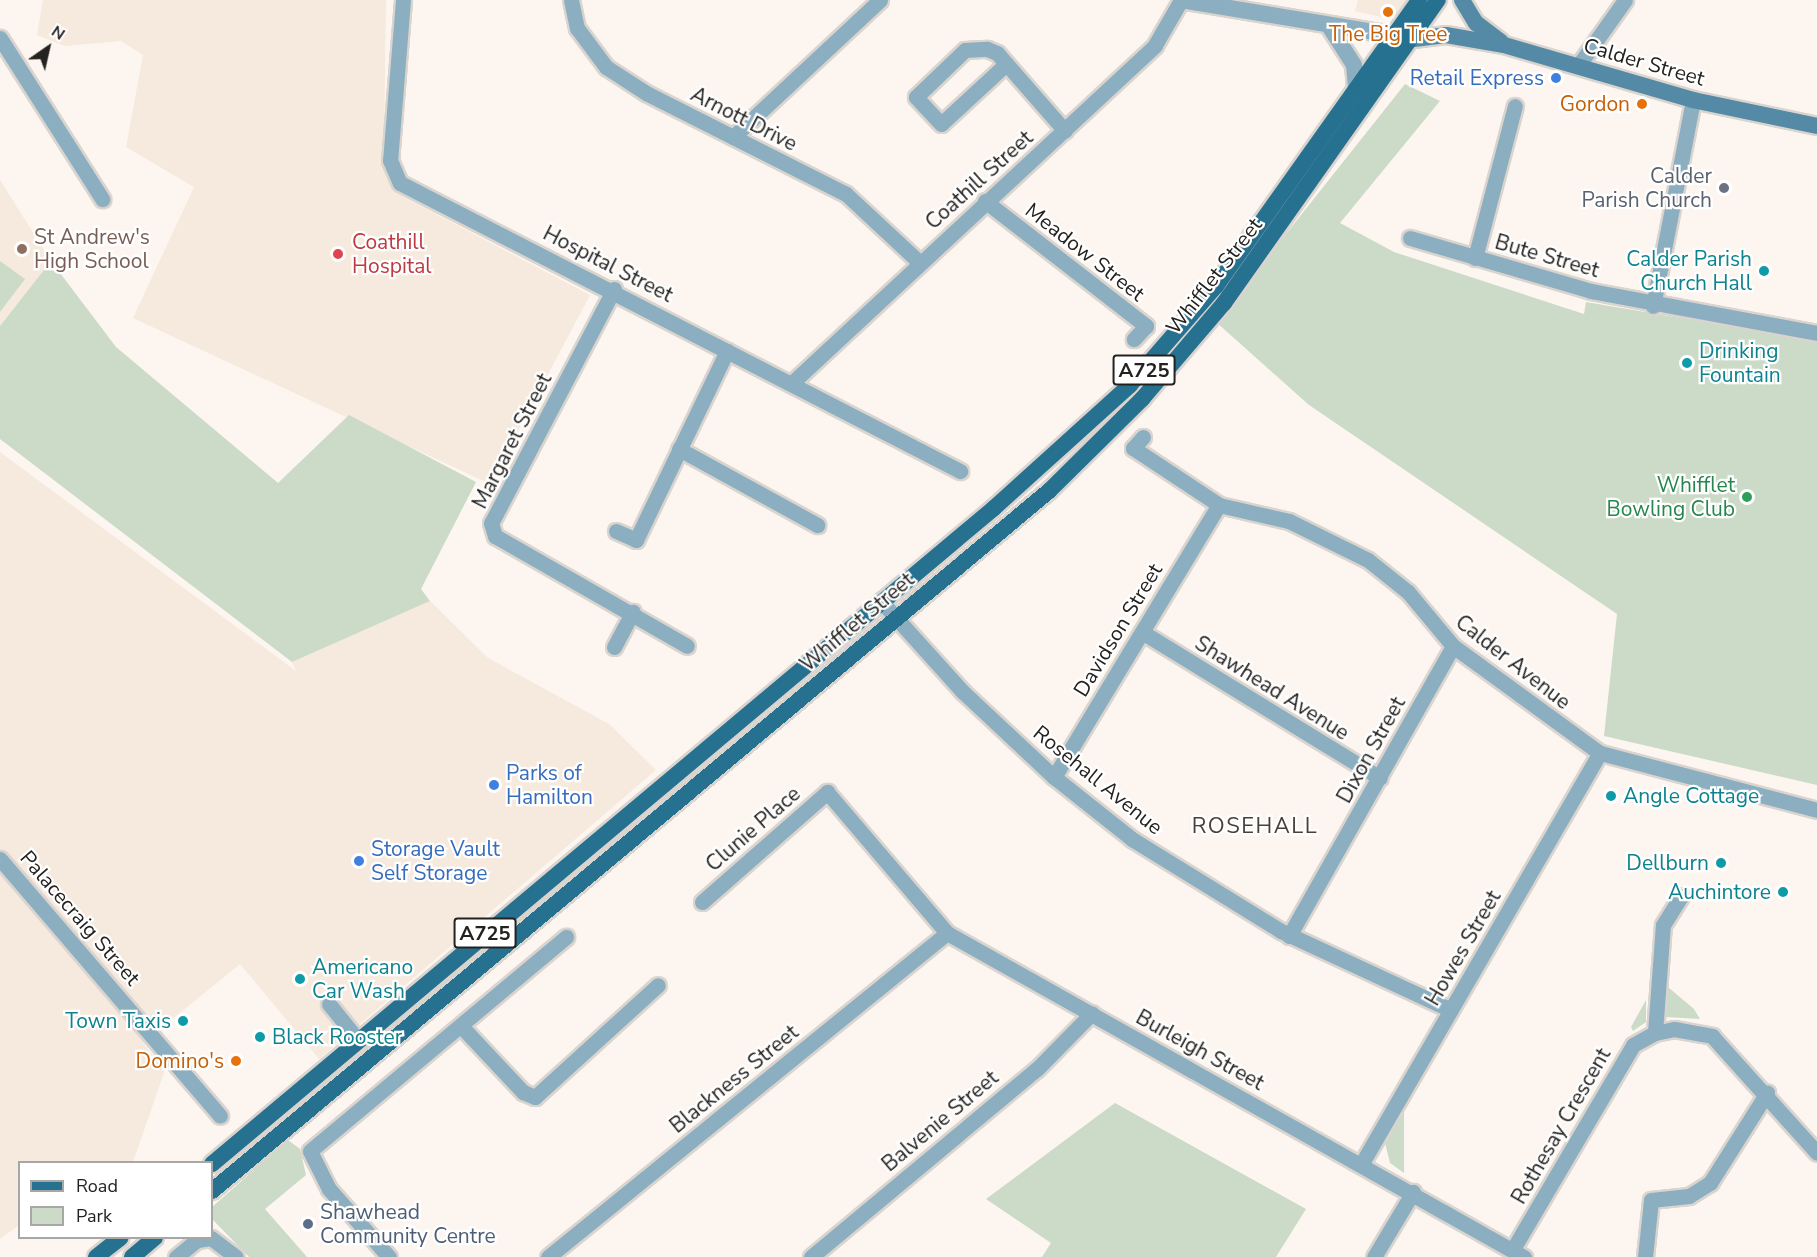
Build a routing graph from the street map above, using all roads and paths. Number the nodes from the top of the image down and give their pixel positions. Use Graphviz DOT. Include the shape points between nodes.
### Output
graph roads {
  1 [pos="403,0"];
  2 [pos="571,0"];
  3 [pos="880,0"];
  4 [pos="1181,0"];
  5 [pos="1419,0"];
  6 [pos="1438,0"];
  7 [pos="1462,0"];
  8 [pos="1625,0"];
  9 [pos="1329,26"];
  10 [pos="1395,35"];
  11 [pos="0,38"];
  12 [pos="1414,39"];
  13 [pos="1504,45"];
  14 [pos="1006,64"];
  15 [pos="1578,66"];
  16 [pos="1356,90"];
  17 [pos="1693,100"];
  18 [pos="1515,106"];
  19 [pos="1817,126"];
  20 [pos="1065,131"];
  21 [pos="733,137"];
  22 [pos="102,199"];
  23 [pos="985,201"];
  24 [pos="1410,238"];
  25 [pos="1475,258"];
  26 [pos="920,262"];
  27 [pos="614,289"];
  28 [pos="1653,306"];
  29 [pos="1817,333"];
  30 [pos="1134,339"];
  31 [pos="727,351"];
  32 [pos="794,381"];
  33 [pos="1143,437"];
  34 [pos="679,449"];
  35 [pos="960,471"];
  36 [pos="1219,505"];
  37 [pos="817,525"];
  38 [pos="616,531"];
  39 [pos="881,601"];
  40 [pos="633,612"];
  41 [pos="897,617"];
  42 [pos="1142,632"];
  43 [pos="687,646"];
  44 [pos="1453,646"];
  45 [pos="614,647"];
  46 [pos="1600,753"];
  47 [pos="1054,777"];
  48 [pos="1380,778"];
  49 [pos="1817,810"];
  50 [pos="877,854"];
  51 [pos="0,859"];
  52 [pos="1681,896"];
  53 [pos="702,902"];
  54 [pos="947,933"];
  55 [pos="1289,936"];
  56 [pos="566,937"];
  57 [pos="658,985"];
  58 [pos="329,1004"];
  59 [pos="1452,1010"];
  60 [pos="1092,1013"];
  61 [pos="461,1026"];
  62 [pos="1655,1033"];
  63 [pos="358,1040"];
  64 [pos="1767,1093"];
  65 [pos="220,1116"];
  66 [pos="1817,1153"];
  67 [pos="213,1163"];
  68 [pos="1362,1163"];
  69 [pos="213,1189"];
  70 [pos="1413,1192"];
  71 [pos="119,1239"];
  72 [pos="154,1239"];
  73 [pos="1518,1253"];
  74 [pos="96,1257"];
  75 [pos="132,1257"];
  76 [pos="176,1257"];
  77 [pos="236,1257"];
  78 [pos="389,1257"];
  79 [pos="548,1257"];
  80 [pos="811,1257"];
  81 [pos="1374,1257"];
  82 [pos="1645,1257"];
  1 -- 27 [label="street, Hospital Street" via="390,160 400,183"];
  2 -- 21 [label="street, Arnott Drive" via="577,28 606,67"];
  3 -- 21 [label="street"];
  4 -- 9 [label="street"];
  4 -- 20 [label="street, Coathill Street" via="1155,45"];
  5 -- 10 [label="main road, Whifflet Street / A725"];
  6 -- 12 [label="main road, Whifflet Street / A725"];
  7 -- 13 [label="main road" via="1476,23"];
  8 -- 15 [label="street"];
  9 -- 10 [label="street"];
  9 -- 16 [label="street" via="1354,65"];
  10 -- 12 [label="street"];
  10 -- 16 [label="main road, Whifflet Street / A725"];
  11 -- 22 [label="street"];
  12 -- 13 [label="main road, Calder Street" via="1429,34"];
  12 -- 41 [label="main road, Whifflet Street / A725" via="1180,357 1049,491"];
  13 -- 15 [label="main road, Calder Street"];
  14 -- 14 [label="street" via="987,49 965,50 916,98 941,124"];
  14 -- 20 [label="street"];
  15 -- 17 [label="main road, Calder Street"];
  16 -- 39 [label="main road, Whifflet Street / A725" via="1216,286 1130,385"];
  17 -- 19 [label="main road, Calder Street"];
  17 -- 28 [label="street"];
  18 -- 25 [label="street"];
  20 -- 23 [label="street, Coathill Street"];
  21 -- 26 [label="street, Arnott Drive" via="846,194"];
  23 -- 26 [label="street, Coathill Street"];
  23 -- 30 [label="street, Meadow Street" via="1146,326"];
  24 -- 25 [label="street, Bute Street"];
  25 -- 28 [label="street, Bute Street"];
  26 -- 32 [label="street, Coathill Street"];
  27 -- 31 [label="street, Hospital Street"];
  27 -- 40 [label="street, Margaret Street" via="491,522 495,536"];
  28 -- 29 [label="street, Bute Street"];
  31 -- 32 [label="street, Hospital Street"];
  31 -- 34 [label="street"];
  32 -- 35 [label="street, Hospital Street"];
  33 -- 36 [label="street, Calder Avenue" via="1133,448"];
  34 -- 37 [label="street"];
  34 -- 38 [label="street" via="636,540"];
  36 -- 42 [label="street, Davidson Street"];
  36 -- 44 [label="street, Calder Avenue" via="1289,521 1359,554 1408,592"];
  39 -- 41 [label="street, Rosehall Avenue"];
  39 -- 63 [label="main road, Whifflet Street / A725"];
  40 -- 43 [label="street, Margaret Street"];
  40 -- 45 [label="street"];
  41 -- 47 [label="street, Rosehall Avenue" via="962,691"];
  41 -- 69 [label="main road, Whifflet Street / A725"];
  42 -- 47 [label="street, Davidson Street"];
  42 -- 48 [label="street, Shawhead Avenue"];
  44 -- 46 [label="street, Calder Avenue"];
  44 -- 48 [label="street, Dixon Street"];
  46 -- 49 [label="street, Calder Avenue"];
  46 -- 59 [label="street, Howes Street"];
  47 -- 55 [label="street, Rosehall Avenue" via="1132,839"];
  48 -- 55 [label="street, Dixon Street"];
  50 -- 53 [label="street, Clunie Place" via="826,792"];
  50 -- 54 [label="street, Burleigh Street"];
  51 -- 65 [label="street, Palacecraig Street"];
  52 -- 62 [label="street" via="1663,925"];
  54 -- 60 [label="street, Burleigh Street"];
  54 -- 79 [label="street, Blackness Street"];
  55 -- 59 [label="street, Rosehall Avenue"];
  56 -- 61 [label="street"];
  57 -- 61 [label="street" via="535,1097 523,1092"];
  58 -- 63 [label="street"];
  59 -- 68 [label="street, Howes Street"];
  60 -- 68 [label="street, Burleigh Street"];
  60 -- 80 [label="street, Balvenie Street" via="1036,1069"];
  61 -- 78 [label="street" via="310,1151 329,1189"];
  62 -- 64 [label="street, Rothesay Crescent" via="1674,1029 1712,1036"];
  62 -- 73 [label="street, Rothesay Crescent" via="1633,1045"];
  63 -- 67 [label="main road, Whifflet Street / A725"];
  64 -- 66 [label="street, Rothesay Crescent"];
  64 -- 82 [label="street" via="1710,1183 1689,1196 1651,1200"];
  68 -- 70 [label="street, Burleigh Street"];
  70 -- 73 [label="street, Burleigh Street"];
  70 -- 81 [label="street"];
  71 -- 74 [label="main road"];
  72 -- 75 [label="main road"];
  76 -- 77 [label="street" via="197,1240 222,1243"];
}
